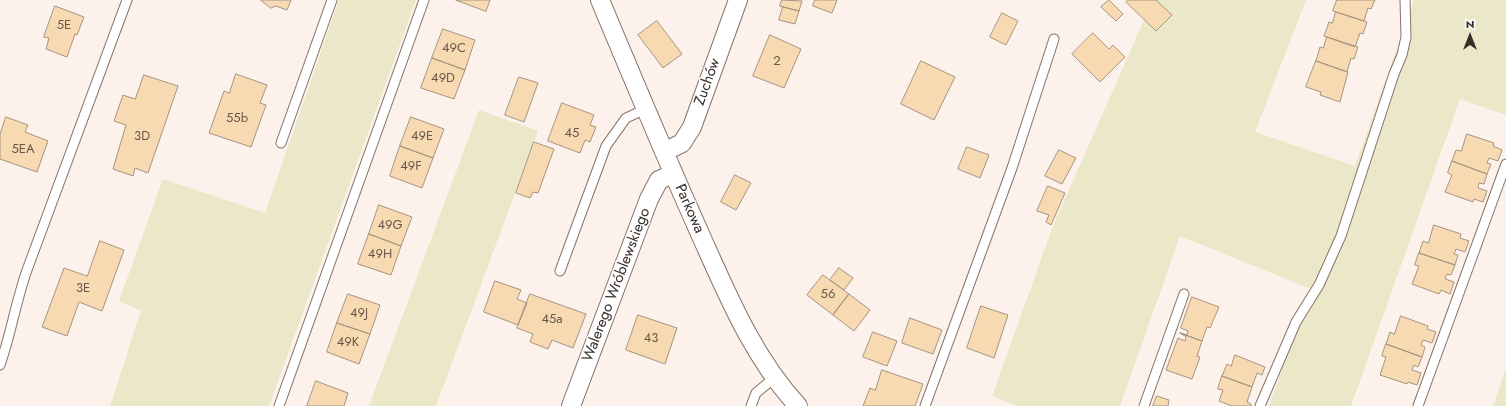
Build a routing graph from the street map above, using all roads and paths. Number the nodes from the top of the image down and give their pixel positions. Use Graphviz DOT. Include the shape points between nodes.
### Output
graph roads {
  1 [pos="127,0"];
  2 [pos="332,0"];
  3 [pos="424,0"];
  4 [pos="600,0"];
  5 [pos="738,0"];
  6 [pos="1404,0"];
  7 [pos="1054,39"];
  8 [pos="646,109"];
  9 [pos="281,143"];
  10 [pos="664,152"];
  11 [pos="1506,164"];
  12 [pos="673,174"];
  13 [pos="560,271"];
  14 [pos="1184,294"];
  15 [pos="0,365"];
  16 [pos="774,378"];
  17 [pos="279,406"];
  18 [pos="571,406"];
  19 [pos="751,406"];
  20 [pos="798,406"];
  21 [pos="925,406"];
  22 [pos="1144,406"];
  23 [pos="1260,406"];
  24 [pos="1418,406"];
  1 -- 15 [label="lane" via="27,270"];
  2 -- 9 [label="lane"];
  3 -- 17 [label="lane"];
  4 -- 8 [label="street, Parkowa"];
  5 -- 10 [label="street, Zuchów" via="692,127 682,143"];
  6 -- 23 [label="lane" via="1406,37 1402,55 1341,236 1319,285 1292,329"];
  7 -- 21 [label="lane" via="1012,168"];
  8 -- 10 [label="street, Parkowa"];
  8 -- 13 [label="lane" via="626,118 606,146"];
  10 -- 12 [label="street, Parkowa"];
  11 -- 24 [label="lane"];
  12 -- 16 [label="street, Parkowa" via="742,326"];
  12 -- 18 [label="street, Walerego Wróblewskiego" via="659,180 649,199"];
  14 -- 22 [label="lane"];
  16 -- 19 [label="lane" via="756,393"];
  16 -- 20 [label="street, Parkowa"];
}
